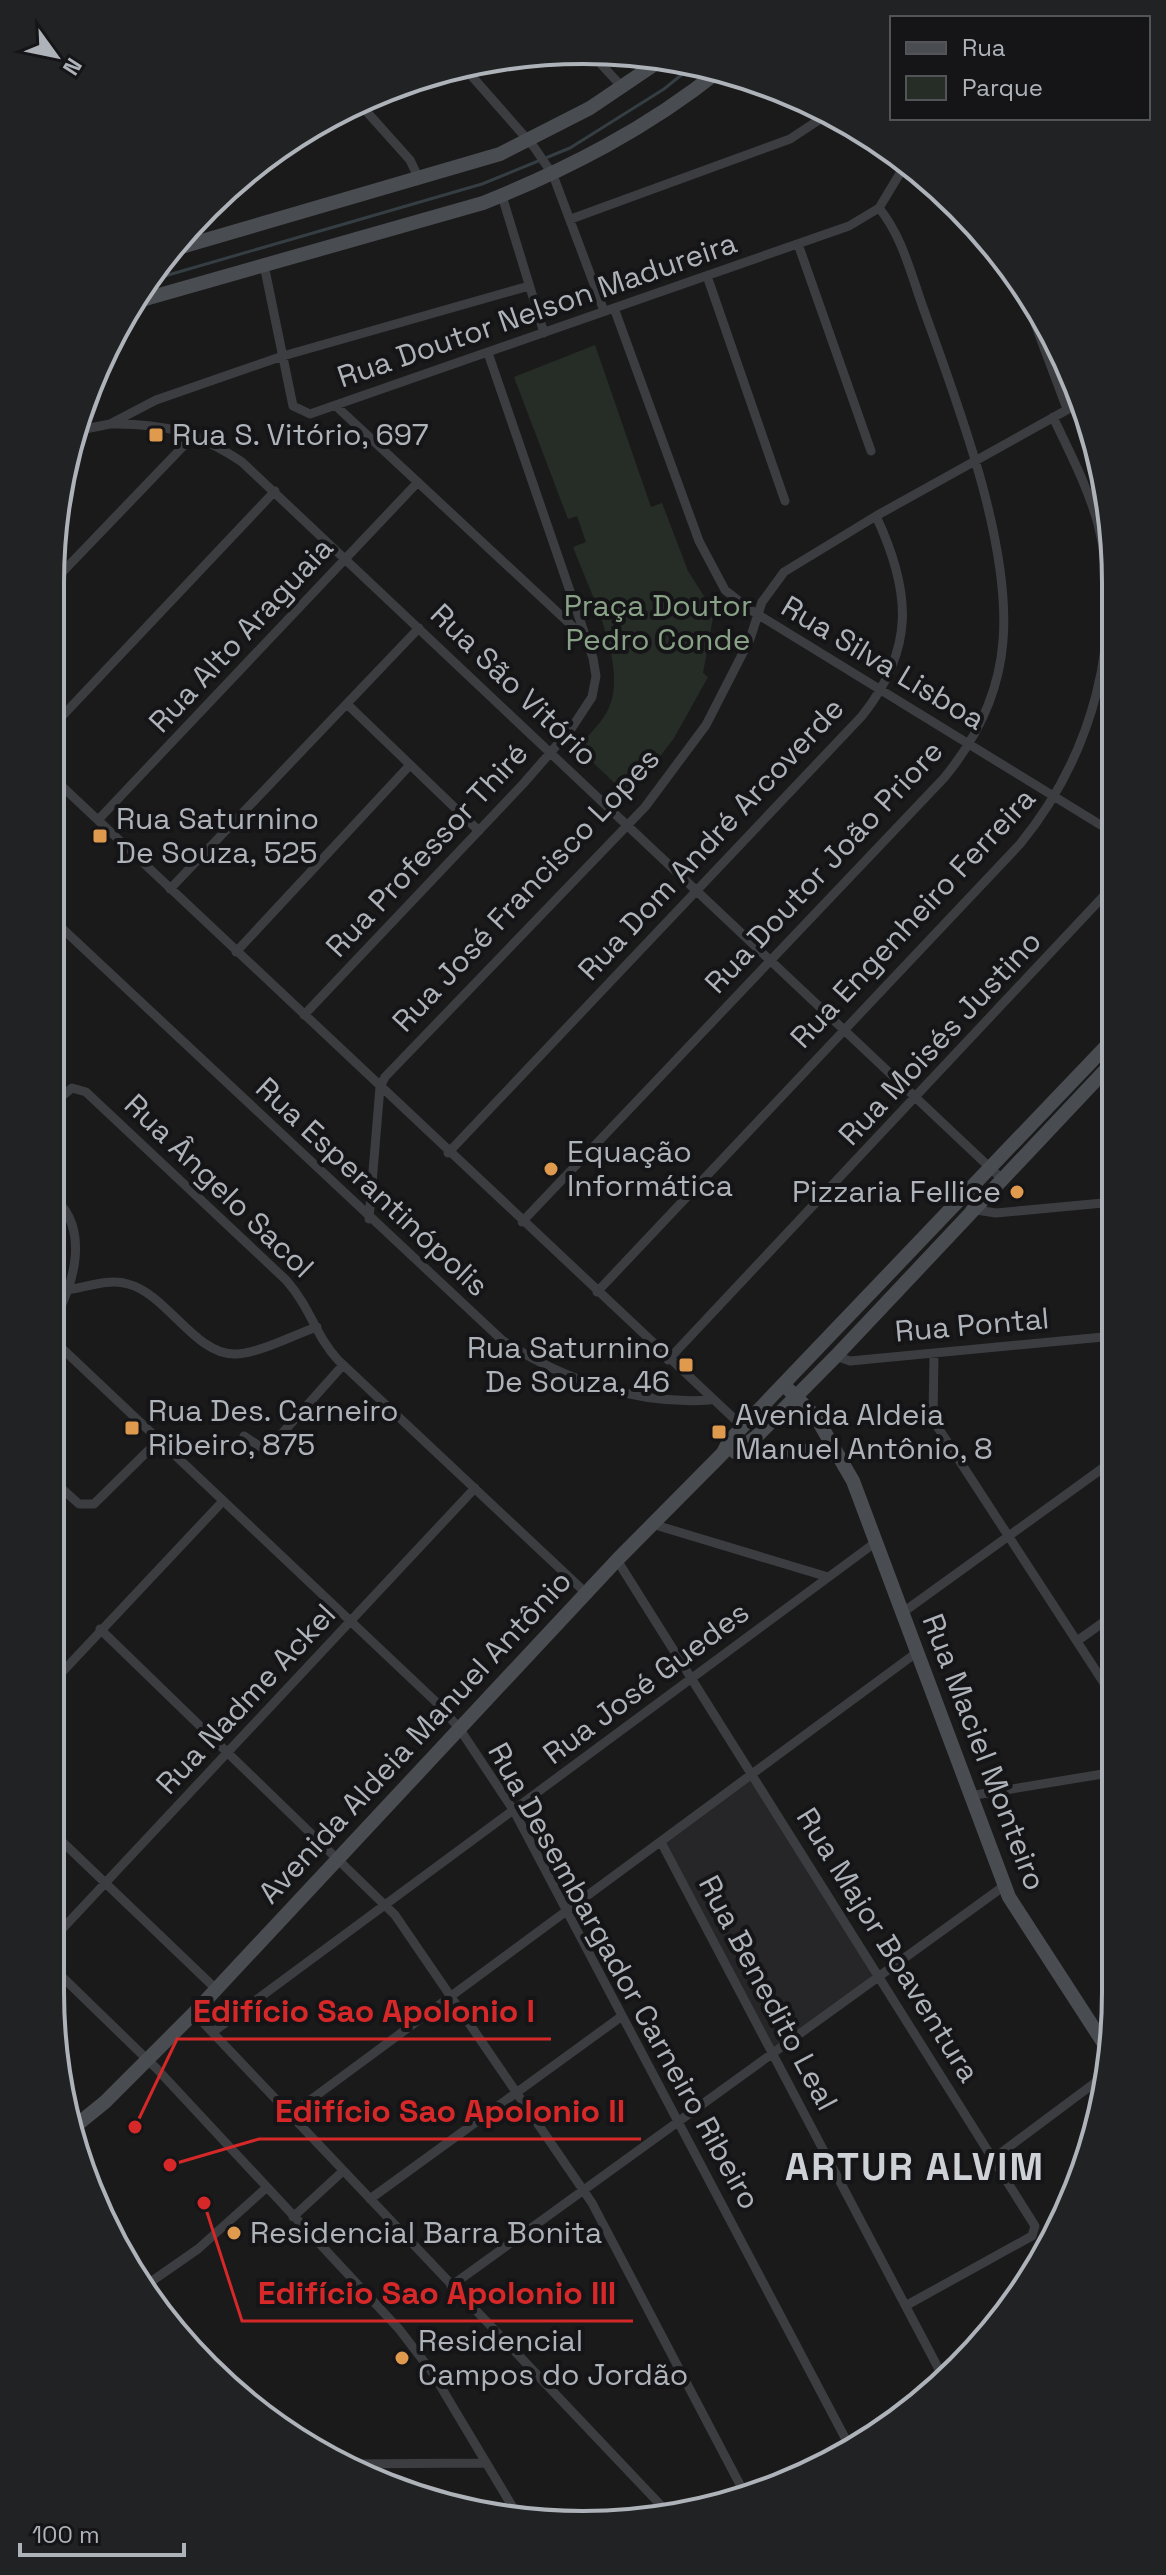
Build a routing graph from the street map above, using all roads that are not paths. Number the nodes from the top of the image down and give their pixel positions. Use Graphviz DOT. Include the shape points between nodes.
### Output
graph roads {
  1 [pos="601,65"];
  2 [pos="650,68"];
  3 [pos="472,76"];
  4 [pos="707,79"];
  5 [pos="623,88"];
  6 [pos="367,112"];
  7 [pos="818,121"];
  8 [pos="530,143"];
  9 [pos="550,170"];
  10 [pos="901,172"];
  11 [pos="418,177"];
  12 [pos="502,196"];
  13 [pos="879,208"];
  14 [pos="571,219"];
  15 [pos="190,244"];
  16 [pos="798,244"];
  17 [pos="264,265"];
  18 [pos="707,276"];
  19 [pos="529,286"];
  20 [pos="149,298"];
  21 [pos="609,310"];
  22 [pos="1036,331"];
  23 [pos="544,333"];
  24 [pos="1045,348"];
  25 [pos="1042,349"];
  26 [pos="488,353"];
  27 [pos="283,356"];
  28 [pos="336,406"];
  29 [pos="1071,407"];
  30 [pos="1067,409"];
  31 [pos="1053,417"];
  32 [pos="110,424"];
  33 [pos="89,427"];
  34 [pos="194,435"];
  35 [pos="871,451"];
  36 [pos="973,461"];
  37 [pos="418,482"];
  38 [pos="275,491"];
  39 [pos="785,501"];
  40 [pos="876,516"];
  41 [pos="1100,541"];
  42 [pos="346,558"];
  43 [pos="64,570"];
  44 [pos="758,615"];
  45 [pos="419,628"];
  46 [pos="586,639"];
  47 [pos="1102,654"];
  48 [pos="881,691"];
  49 [pos="347,704"];
  50 [pos="64,714"];
  51 [pos="970,744"];
  52 [pos="551,753"];
  53 [pos="410,765"];
  54 [pos="64,788"];
  55 [pos="1056,797"];
  56 [pos="98,820"];
  57 [pos="627,825"];
  58 [pos="1102,826"];
  59 [pos="479,831"];
  60 [pos="170,889"];
  61 [pos="696,891"];
  62 [pos="1102,898"];
  63 [pos="64,930"];
  64 [pos="236,952"];
  65 [pos="770,961"];
  66 [pos="304,1015"];
  67 [pos="843,1030"];
  68 [pos="1102,1061"];
  69 [pos="380,1087"];
  70 [pos="64,1097"];
  71 [pos="916,1099"];
  72 [pos="448,1153"];
  73 [pos="996,1174"];
  74 [pos="959,1201"];
  75 [pos="1102,1203"];
  76 [pos="64,1207"];
  77 [pos="973,1211"];
  78 [pos="369,1219"];
  79 [pos="522,1222"];
  80 [pos="67,1290"];
  81 [pos="597,1292"];
  82 [pos="64,1296"];
  83 [pos="317,1327"];
  84 [pos="1102,1337"];
  85 [pos="64,1350"];
  86 [pos="934,1353"];
  87 [pos="836,1356"];
  88 [pos="668,1360"];
  89 [pos="343,1365"];
  90 [pos="784,1385"];
  91 [pos="797,1396"];
  92 [pos="710,1400"];
  93 [pos="816,1417"];
  94 [pos="743,1427"];
  95 [pos="244,1436"];
  96 [pos="756,1437"];
  97 [pos="159,1440"];
  98 [pos="793,1450"];
  99 [pos="729,1452"];
  100 [pos="838,1455"];
  101 [pos="1102,1469"];
  102 [pos="475,1488"];
  103 [pos="64,1491"];
  104 [pos="223,1501"];
  105 [pos="652,1524"];
  106 [pos="1008,1537"];
  107 [pos="876,1542"];
  108 [pos="617,1560"];
  109 [pos="828,1577"];
  110 [pos="586,1593"];
  111 [pos="902,1613"];
  112 [pos="352,1621"];
  113 [pos="1102,1623"];
  114 [pos="100,1629"];
  115 [pos="1077,1641"];
  116 [pos="916,1653"];
  117 [pos="64,1669"];
  118 [pos="692,1680"];
  119 [pos="1102,1680"];
  120 [pos="459,1728"];
  121 [pos="229,1752"];
  122 [pos="1102,1774"];
  123 [pos="753,1777"];
  124 [pos="969,1796"];
  125 [pos="514,1811"];
  126 [pos="64,1844"];
  127 [pos="662,1844"];
  128 [pos="338,1857"];
  129 [pos="104,1883"];
  130 [pos="1004,1886"];
  131 [pos="386,1904"];
  132 [pos="568,1913"];
  133 [pos="64,1927"];
  134 [pos="879,1974"];
  135 [pos="64,1978"];
  136 [pos="216,1989"];
  137 [pos="453,1997"];
  138 [pos="194,2013"];
  139 [pos="622,2016"];
  140 [pos="213,2032"];
  141 [pos="1100,2037"];
  142 [pos="773,2051"];
  143 [pos="148,2059"];
  144 [pos="1094,2084"];
  145 [pos="518,2091"];
  146 [pos="290,2115"];
  147 [pos="678,2121"];
  148 [pos="81,2122"];
  149 [pos="994,2158"];
  150 [pos="343,2171"];
  151 [pos="266,2188"];
  152 [pos="584,2190"];
  153 [pos="370,2199"];
  154 [pos="293,2217"];
  155 [pos="152,2281"];
  156 [pos="451,2286"];
  157 [pos="907,2305"];
  158 [pos="939,2369"];
  159 [pos="846,2439"];
  160 [pos="485,2463"];
  161 [pos="368,2464"];
  162 [pos="741,2486"];
  163 [pos="661,2505"];
  164 [pos="512,2506"];
  1 -- 5 [label="street"];
  2 -- 5 [label="street"];
  3 -- 8 [label="street, Rua Silva Lisboa"];
  4 -- 9 [label="street" via="639,127"];
  5 -- 8 [label="street"];
  6 -- 11 [label="street" via="410,160"];
  7 -- 14 [label="street" via="790,139"];
  8 -- 9 [label="street, Rua Silva Lisboa"];
  8 -- 11 [label="street"];
  9 -- 12 [label="street"];
  9 -- 14 [label="street, Rua Silva Lisboa"];
  10 -- 13 [label="street"];
  11 -- 15 [label="street"];
  12 -- 17 [label="street"];
  12 -- 19 [label="street"];
  13 -- 16 [label="street, Rua Doutor Nelson Madureira" via="863,220"];
  13 -- 36 [label="street, Rua Doutor João Priore" via="897,235"];
  14 -- 21 [label="street, Rua Silva Lisboa"];
  16 -- 18 [label="street, Rua Doutor Nelson Madureira"];
  16 -- 35 [label="street"];
  17 -- 20 [label="street"];
  17 -- 27 [label="street, Rua Doutor Nelson Madureira"];
  18 -- 21 [label="street, Rua Doutor Nelson Madureira"];
  18 -- 39 [label="street"];
  19 -- 23 [label="street"];
  19 -- 27 [label="street"];
  21 -- 23 [label="street, Rua Doutor Nelson Madureira"];
  21 -- 44 [label="street, Rua Silva Lisboa" via="699,541 725,590"];
  22 -- 25 [label="street"];
  23 -- 26 [label="street, Rua Doutor Nelson Madureira"];
  24 -- 25 [label="street"];
  25 -- 30 [label="street"];
  26 -- 28 [label="street, Rua Doutor Nelson Madureira"];
  26 -- 46 [label="street, Rua Professor Thiré"];
  27 -- 28 [label="street, Rua Doutor Nelson Madureira" via="297,411 310,414"];
  27 -- 32 [label="street" via="156,400"];
  28 -- 37 [label="street"];
  29 -- 30 [label="street, Rua José Francisco Lopes"];
  30 -- 31 [label="street, Rua José Francisco Lopes"];
  31 -- 36 [label="street, Rua José Francisco Lopes"];
  31 -- 41 [label="street, Rua Engenheiro Ferreira"];
  32 -- 33 [label="street"];
  32 -- 34 [label="street, Rua São Vitório" via="149,423"];
  34 -- 38 [label="street, Rua São Vitório" via="242,462"];
  34 -- 43 [label="street"];
  36 -- 40 [label="street, Rua José Francisco Lopes"];
  36 -- 51 [label="street, Rua Doutor João Priore" via="994,535 1005,612 997,678"];
  37 -- 42 [label="street, Rua Alto Araguaia"];
  37 -- 46 [label="street"];
  38 -- 42 [label="street, Rua São Vitório"];
  38 -- 50 [label="street"];
  40 -- 44 [label="street, Rua José Francisco Lopes" via="784,572 769,589"];
  40 -- 48 [label="street, Rua Dom André Arcoverde" via="896,565 904,611 895,665"];
  42 -- 45 [label="street, Rua São Vitório"];
  42 -- 56 [label="street, Rua Alto Araguaia"];
  44 -- 48 [label="street, Rua Silva Lisboa"];
  44 -- 57 [label="street, Rua José Francisco Lopes" via="706,725"];
  45 -- 49 [label="street"];
  45 -- 52 [label="street, Rua São Vitório"];
  46 -- 52 [label="street, Rua Professor Thiré" via="596,676 592,697"];
  47 -- 55 [label="street, Rua Engenheiro Ferreira" via="1087,726"];
  48 -- 51 [label="street, Rua Silva Lisboa"];
  48 -- 61 [label="street, Rua Dom André Arcoverde"];
  49 -- 53 [label="street"];
  49 -- 60 [label="street"];
  51 -- 55 [label="street, Rua Silva Lisboa"];
  51 -- 65 [label="street, Rua Doutor João Priore"];
  52 -- 57 [label="street, Rua São Vitório"];
  52 -- 59 [label="street, Rua Professor Thiré"];
  53 -- 59 [label="street"];
  53 -- 64 [label="street"];
  54 -- 56 [label="street"];
  55 -- 58 [label="street, Rua Silva Lisboa"];
  55 -- 67 [label="street, Rua Engenheiro Ferreira" via="1020,844"];
  56 -- 60 [label="street"];
  57 -- 61 [label="street, Rua São Vitório"];
  57 -- 69 [label="street, Rua José Francisco Lopes" via="399,1060"];
  59 -- 66 [label="street, Rua Professor Thiré"];
  60 -- 64 [label="street"];
  61 -- 65 [label="street, Rua São Vitório"];
  61 -- 72 [label="street, Rua Dom André Arcoverde"];
  62 -- 71 [label="street, Rua Moisés Justino"];
  63 -- 78 [label="street, Rua Esperantinópolis"];
  64 -- 66 [label="street"];
  65 -- 67 [label="street, Rua São Vitório"];
  65 -- 79 [label="street, Rua Doutor João Priore"];
  66 -- 69 [label="street"];
  67 -- 71 [label="street, Rua São Vitório"];
  67 -- 81 [label="street, Rua Engenheiro Ferreira"];
  68 -- 73 [label="street"];
  69 -- 72 [label="street"];
  69 -- 78 [label="street"];
  70 -- 83 [label="street, Rua Ângelo Sacol" via="77,1088 86,1092 286,1280 305,1301"];
  71 -- 73 [label="street, Rua São Vitório"];
  71 -- 88 [label="street, Rua Moisés Justino"];
  72 -- 79 [label="street"];
  73 -- 74 [label="street, Avenida Aldeia Manuel Antônio"];
  73 -- 77 [label="street, Avenida Aldeia Manuel Antônio"];
  74 -- 77 [label="street"];
  74 -- 90 [label="street, Avenida Aldeia Manuel Antônio"];
  75 -- 77 [label="street"];
  76 -- 80 [label="street" via="76,1236"];
  77 -- 87 [label="street, Avenida Aldeia Manuel Antônio"];
  78 -- 92 [label="street, Rua Esperantinópolis" via="525,1355 578,1380 625,1393 666,1401"];
  79 -- 81 [label="street"];
  80 -- 82 [label="street"];
  80 -- 83 [label="street" via="129,1284 149,1294 213,1349 231,1354"];
  81 -- 88 [label="street"];
  83 -- 89 [label="street, Rua Ângelo Sacol"];
  84 -- 86 [label="street, Rua Pontal"];
  85 -- 97 [label="street, Rua Desembargador Carneiro Ribeiro"];
  86 -- 87 [label="street, Rua Pontal" via="850,1361"];
  86 -- 106 [label="street" via="933,1420"];
  87 -- 91 [label="street, Avenida Aldeia Manuel Antônio"];
  88 -- 92 [label="street"];
  89 -- 95 [label="street" via="270,1447 264,1449"];
  89 -- 102 [label="street, Rua Ângelo Sacol"];
  90 -- 91 [label="street, Rua Maciel Monteiro"];
  90 -- 94 [label="street, Avenida Aldeia Manuel Antônio"];
  91 -- 93 [label="street, Rua Maciel Monteiro"];
  91 -- 96 [label="street, Avenida Aldeia Manuel Antônio"];
  92 -- 94 [label="street"];
  93 -- 98 [label="street" via="815,1432"];
  93 -- 100 [label="street, Rua Maciel Monteiro"];
  94 -- 96 [label="street"];
  94 -- 99 [label="street, Avenida Aldeia Manuel Antônio"];
  96 -- 98 [label="street"];
  96 -- 99 [label="street, Avenida Aldeia Manuel Antônio"];
  97 -- 103 [label="street" via="94,1504 85,1506"];
  97 -- 104 [label="street, Rua Desembargador Carneiro Ribeiro"];
  98 -- 99 [label="street"];
  98 -- 100 [label="street"];
  99 -- 105 [label="street, Avenida Aldeia Manuel Antônio"];
  100 -- 107 [label="street, Rua Maciel Monteiro"];
  101 -- 106 [label="street"];
  102 -- 110 [label="street, Rua Ângelo Sacol"];
  102 -- 112 [label="street, Rua Nadme Ackel"];
  104 -- 112 [label="street, Rua Desembargador Carneiro Ribeiro"];
  104 -- 114 [label="street"];
  105 -- 108 [label="street, Avenida Aldeia Manuel Antônio"];
  105 -- 109 [label="street"];
  106 -- 111 [label="street"];
  106 -- 115 [label="street"];
  107 -- 109 [label="street, Rua José Guedes"];
  107 -- 111 [label="street, Rua Maciel Monteiro"];
  108 -- 110 [label="street, Avenida Aldeia Manuel Antônio"];
  108 -- 118 [label="street, Rua Major Boaventura"];
  109 -- 118 [label="street, Rua José Guedes"];
  110 -- 120 [label="street, Avenida Aldeia Manuel Antônio"];
  111 -- 116 [label="street, Rua Maciel Monteiro"];
  112 -- 120 [label="street, Rua Desembargador Carneiro Ribeiro"];
  112 -- 121 [label="street, Rua Nadme Ackel"];
  113 -- 115 [label="street"];
  114 -- 117 [label="street"];
  114 -- 121 [label="street"];
  115 -- 119 [label="street"];
  116 -- 123 [label="street"];
  116 -- 124 [label="street, Rua Maciel Monteiro"];
  118 -- 123 [label="street, Rua Major Boaventura"];
  118 -- 125 [label="street, Rua José Guedes"];
  120 -- 125 [label="street, Rua Desembargador Carneiro Ribeiro"];
  120 -- 128 [label="street, Avenida Aldeia Manuel Antônio"];
  121 -- 128 [label="street"];
  121 -- 129 [label="street, Rua Nadme Ackel"];
  122 -- 124 [label="street"];
  123 -- 127 [label="street"];
  123 -- 134 [label="street, Rua Major Boaventura"];
  124 -- 130 [label="street, Rua Maciel Monteiro"];
  125 -- 131 [label="street, Rua José Guedes"];
  125 -- 132 [label="street, Rua Desembargador Carneiro Ribeiro"];
  126 -- 129 [label="street"];
  127 -- 132 [label="street"];
  127 -- 142 [label="street, Rua Benedito Leal"];
  128 -- 131 [label="street"];
  128 -- 136 [label="street, Avenida Aldeia Manuel Antônio"];
  129 -- 133 [label="street, Rua Nadme Ackel"];
  129 -- 136 [label="street"];
  130 -- 134 [label="street"];
  130 -- 141 [label="street, Rua Maciel Monteiro"];
  131 -- 137 [label="street"];
  131 -- 140 [label="street, Rua José Guedes"];
  132 -- 137 [label="street"];
  132 -- 139 [label="street, Rua Desembargador Carneiro Ribeiro"];
  134 -- 142 [label="street"];
  134 -- 149 [label="street, Rua Major Boaventura"];
  135 -- 143 [label="street"];
  136 -- 138 [label="street, Avenida Aldeia Manuel Antônio"];
  137 -- 145 [label="street"];
  137 -- 146 [label="street"];
  138 -- 140 [label="street"];
  138 -- 143 [label="street, Avenida Aldeia Manuel Antônio"];
  139 -- 145 [label="street"];
  139 -- 147 [label="street, Rua Desembargador Carneiro Ribeiro"];
  140 -- 146 [label="street"];
  142 -- 147 [label="street"];
  142 -- 157 [label="street, Rua Benedito Leal"];
  143 -- 148 [label="street, Avenida Aldeia Manuel Antônio"];
  143 -- 151 [label="street"];
  144 -- 149 [label="street"];
  145 -- 152 [label="street"];
  145 -- 153 [label="street"];
  146 -- 150 [label="street"];
  147 -- 152 [label="street"];
  147 -- 159 [label="street, Rua Desembargador Carneiro Ribeiro"];
  149 -- 157 [label="street, Rua Major Boaventura" via="1035,2226 1032,2236"];
  150 -- 153 [label="street"];
  150 -- 154 [label="street"];
  151 -- 154 [label="street"];
  151 -- 155 [label="street" via="198,2249"];
  152 -- 156 [label="street"];
  152 -- 162 [label="street"];
  153 -- 156 [label="street"];
  154 -- 160 [label="street" via="399,2329 432,2372"];
  156 -- 163 [label="street"];
  157 -- 158 [label="street, Rua Benedito Leal"];
  160 -- 161 [label="street"];
  160 -- 164 [label="street"];
}
